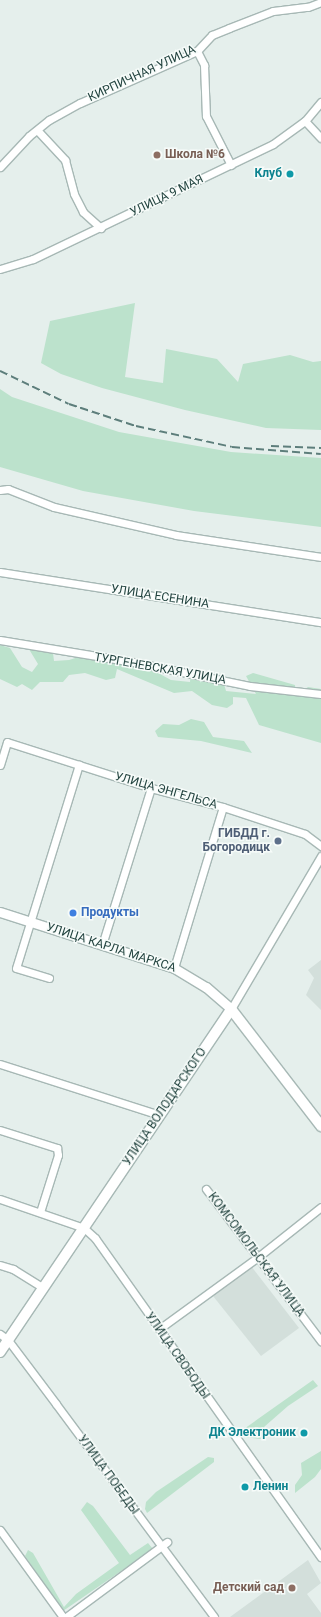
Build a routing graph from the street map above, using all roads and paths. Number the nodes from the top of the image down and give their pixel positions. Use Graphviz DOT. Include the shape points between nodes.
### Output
graph roads {
  1 [pos="321,2"];
  2 [pos="197,51"];
  3 [pos="321,102"];
  4 [pos="305,121"];
  5 [pos="38,131"];
  6 [pos="321,138"];
  7 [pos="231,164"];
  8 [pos="0,167"];
  9 [pos="101,228"];
  10 [pos="0,269"];
  11 [pos="0,490"];
  12 [pos="321,557"];
  13 [pos="0,572"];
  14 [pos="321,622"];
  15 [pos="0,640"];
  16 [pos="321,694"];
  17 [pos="0,765"];
  18 [pos="80,765"];
  19 [pos="151,788"];
  20 [pos="224,807"];
  21 [pos="321,846"];
  22 [pos="321,856"];
  23 [pos="0,912"];
  24 [pos="32,922"];
  25 [pos="102,945"];
  26 [pos="174,968"];
  27 [pos="49,978"];
  28 [pos="231,1010"];
  29 [pos="0,1064"];
  30 [pos="160,1115"];
  31 [pos="321,1126"];
  32 [pos="0,1130"];
  33 [pos="206,1189"];
  34 [pos="0,1199"];
  35 [pos="321,1207"];
  36 [pos="40,1212"];
  37 [pos="84,1228"];
  38 [pos="258,1257"];
  39 [pos="0,1265"];
  40 [pos="43,1288"];
  41 [pos="159,1329"];
  42 [pos="4,1337"];
  43 [pos="321,1341"];
  44 [pos="0,1352"];
  45 [pos="0,1530"];
  46 [pos="165,1545"];
  47 [pos="321,1557"];
  48 [pos="63,1617"];
  49 [pos="66,1617"];
  50 [pos="214,1617"];
  1 -- 2 [label="street, КИРПИЧНАЯ УЛИЦА" via="308,8 273,11 256,17 212,35"];
  2 -- 5 [label="street, КИРПИЧНАЯ УЛИЦА" via="80,103 49,120"];
  2 -- 7 [label="street" via="204,65 206,116"];
  3 -- 4 [label="street, УЛИЦА 9 МАЯ"];
  4 -- 6 [label="street"];
  4 -- 7 [label="street, УЛИЦА 9 МАЯ" via="273,144"];
  5 -- 8 [label="street, КИРПИЧНАЯ УЛИЦА" via="29,136"];
  5 -- 9 [label="street" via="65,160 74,194 83,212"];
  7 -- 9 [label="street, УЛИЦА 9 МАЯ"];
  9 -- 10 [label="street, УЛИЦА 9 МАЯ" via="33,259"];
  11 -- 12 [label="street" via="8,489 54,507 176,536"];
  13 -- 14 [label="street, УЛИЦА ЕСЕНИНА"];
  15 -- 16 [label="street, ТУРГЕНЕВСКАЯ УЛИЦА" via="133,662 250,686"];
  17 -- 18 [label="street, УЛИЦА ЭНГЕЛЬСА" via="7,742"];
  18 -- 19 [label="street, УЛИЦА ЭНГЕЛЬСА"];
  18 -- 24 [label="street"];
  19 -- 20 [label="street, УЛИЦА ЭНГЕЛЬСА"];
  19 -- 25 [label="street"];
  20 -- 21 [label="street, УЛИЦА ЭНГЕЛЬСА" via="305,834"];
  20 -- 26 [label="street"];
  22 -- 28 [label="street, УЛИЦА ВОЛОДАРСКОГО"];
  23 -- 24 [label="street, УЛИЦА КАРЛА МАРКСА"];
  24 -- 25 [label="street, УЛИЦА КАРЛА МАРКСА"];
  24 -- 27 [label="street" via="16,968"];
  25 -- 26 [label="street, УЛИЦА КАРЛА МАРКСА"];
  26 -- 28 [label="street, УЛИЦА КАРЛА МАРКСА" via="206,987"];
  28 -- 30 [label="main road, УЛИЦА ВОЛОДАРСКОГО"];
  28 -- 31 [label="main road, УЛИЦА КАРЛА МАРКСА"];
  29 -- 30 [label="street"];
  30 -- 37 [label="main road, УЛИЦА ВОЛОДАРСКОГО"];
  32 -- 36 [label="street" via="57,1148 58,1156"];
  33 -- 38 [label="street, КОМСОМОЛЬСКАЯ УЛИЦА"];
  34 -- 36 [label="street, УЛИЦА СВОБОДЫ"];
  35 -- 38 [label="street"];
  36 -- 37 [label="street, УЛИЦА СВОБОДЫ"];
  37 -- 40 [label="main road, УЛИЦА ВОЛОДАРСКОГО"];
  37 -- 41 [label="street, УЛИЦА СВОБОДЫ" via="95,1238"];
  38 -- 41 [label="street"];
  38 -- 43 [label="street, КОМСОМОЛЬСКАЯ УЛИЦА"];
  39 -- 40 [label="street" via="13,1269"];
  40 -- 42 [label="main road, УЛИЦА ВОЛОДАРСКОГО"];
  41 -- 47 [label="street, УЛИЦА СВОБОДЫ"];
  42 -- 44 [label="main road, УЛИЦА ВОЛОДАРСКОГО"];
  42 -- 46 [label="street, УЛИЦА ПОБЕДЫ"];
  45 -- 48 [label="street"];
  46 -- 49 [label="street"];
  46 -- 50 [label="street, УЛИЦА ПОБЕДЫ"];
}
